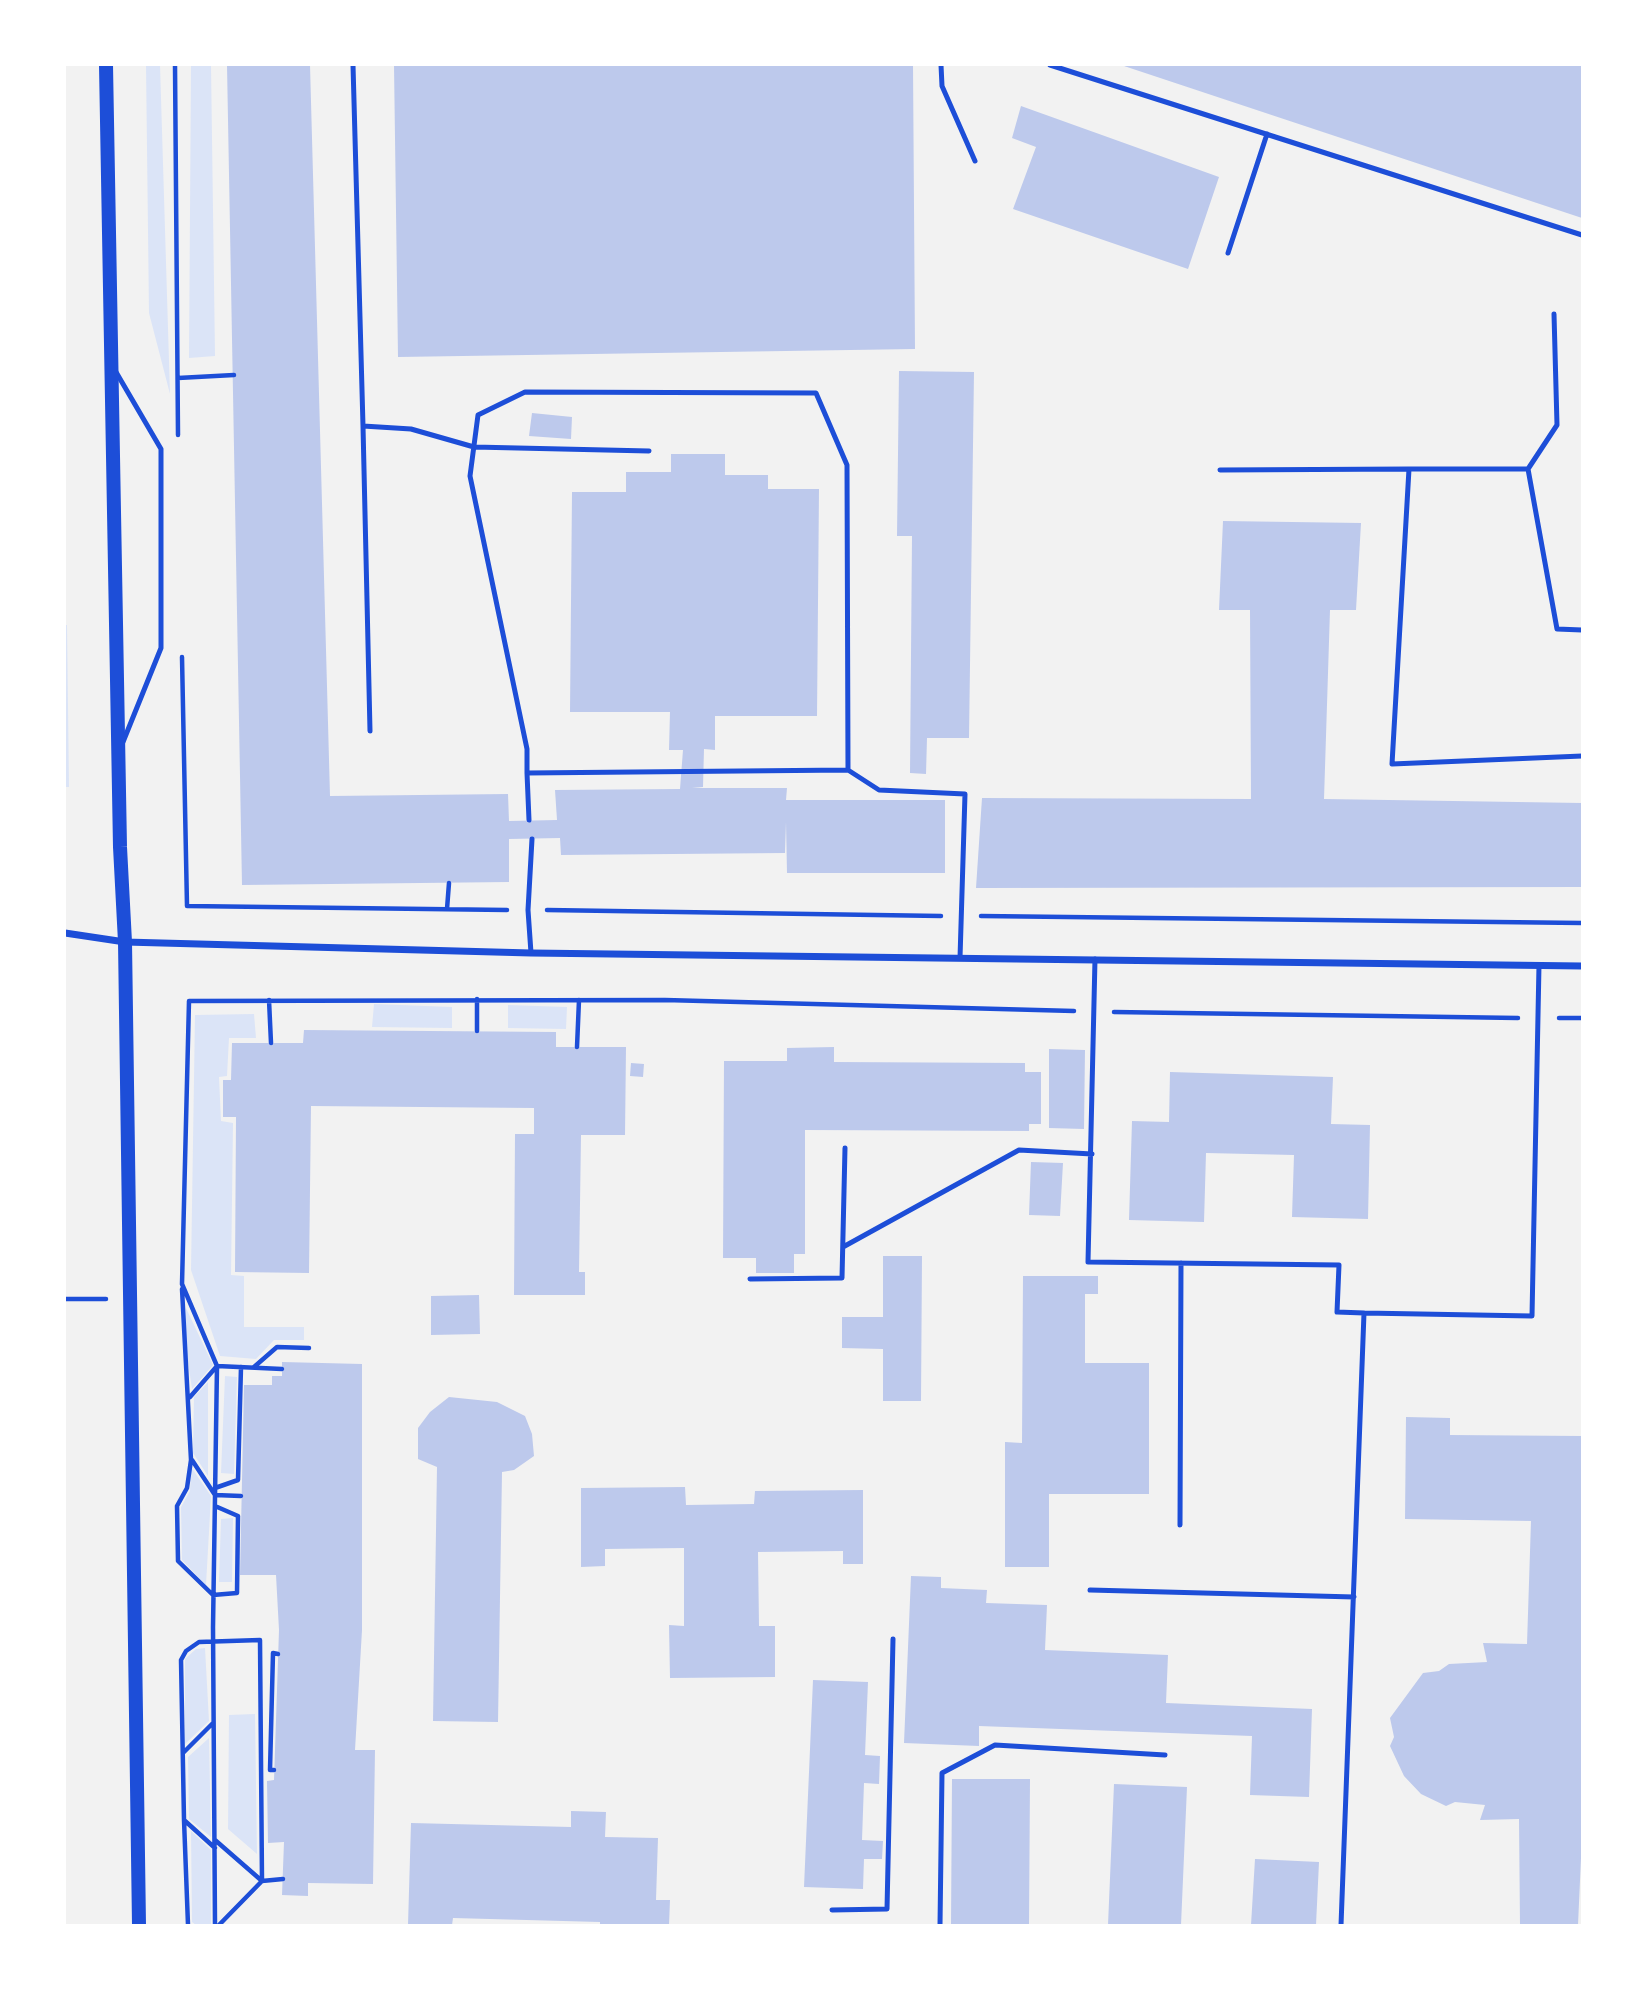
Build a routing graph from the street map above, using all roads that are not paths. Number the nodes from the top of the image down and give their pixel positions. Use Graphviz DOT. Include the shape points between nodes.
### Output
graph roads {
  1 [pos="106,65"];
  2 [pos="353,65"];
  3 [pos="941,65"];
  4 [pos="1050,65"];
  5 [pos="1267,134"];
  6 [pos="975,161"];
  7 [pos="1582,235"];
  8 [pos="1228,253"];
  9 [pos="1554,314"];
  10 [pos="111,363"];
  11 [pos="363,426"];
  12 [pos="474,447"];
  13 [pos="649,451"];
  14 [pos="1409,469"];
  15 [pos="1528,469"];
  16 [pos="1220,470"];
  17 [pos="1582,630"];
  18 [pos="369,731"];
  19 [pos="118,754"];
  20 [pos="1582,756"];
  21 [pos="848,770"];
  22 [pos="527,773"];
  23 [pos="529,820"];
  24 [pos="532,839"];
  25 [pos="65,933"];
  26 [pos="125,942"];
  27 [pos="531,953"];
  28 [pos="960,958"];
  29 [pos="1095,959"];
  30 [pos="1539,965"];
  31 [pos="1582,966"];
  32 [pos="845,1148"];
  33 [pos="1092,1154"];
  34 [pos="843,1247"];
  35 [pos="1181,1263"];
  36 [pos="750,1279"];
  37 [pos="1364,1313"];
  38 [pos="1180,1525"];
  39 [pos="1090,1590"];
  40 [pos="1353,1597"];
  41 [pos="893,1639"];
  42 [pos="1165,1755"];
  43 [pos="832,1910"];
  44 [pos="139,1925"];
  45 [pos="940,1925"];
  46 [pos="1341,1925"];
  1 -- 10 [label="main road"];
  2 -- 11 [label="lane"];
  3 -- 6 [label="lane" via="942,86"];
  4 -- 5 [label="lane"];
  5 -- 7 [label="lane"];
  5 -- 8 [label="lane"];
  9 -- 15 [label="lane" via="1557,425"];
  10 -- 19 [label="main road"];
  10 -- 19 [label="lane" via="161,449 161,648"];
  11 -- 12 [label="lane" via="411,429"];
  11 -- 18 [label="lane"];
  12 -- 13 [label="lane"];
  12 -- 21 [label="lane" via="478,415 525,392 816,393 848,465"];
  12 -- 22 [label="lane" via="470,476 527,749"];
  14 -- 15 [label="lane"];
  14 -- 16 [label="lane"];
  14 -- 20 [label="lane" via="1391,764"];
  15 -- 17 [label="lane" via="1557,629"];
  19 -- 26 [label="main road"];
  21 -- 22 [label="lane"];
  21 -- 28 [label="lane" via="879,790 965,794"];
  22 -- 23 [label="lane"];
  24 -- 27 [label="lane"];
  25 -- 26 [label="street"];
  26 -- 27 [label="street"];
  26 -- 44 [label="main road"];
  27 -- 28 [label="street"];
  28 -- 29 [label="street"];
  29 -- 30 [label="street"];
  29 -- 33 [label="lane"];
  30 -- 31 [label="street"];
  30 -- 37 [label="lane" via="1532,1316"];
  32 -- 34 [label="lane"];
  33 -- 34 [label="lane" via="1019,1150"];
  33 -- 35 [label="lane" via="1088,1262"];
  34 -- 36 [label="lane" via="842,1278"];
  35 -- 37 [label="lane" via="1339,1265 1337,1312"];
  35 -- 38 [label="lane"];
  37 -- 40 [label="lane"];
  39 -- 40 [label="lane"];
  40 -- 46 [label="lane"];
  41 -- 43 [label="lane" via="887,1909"];
  42 -- 45 [label="lane" via="995,1745 942,1773"];
}
